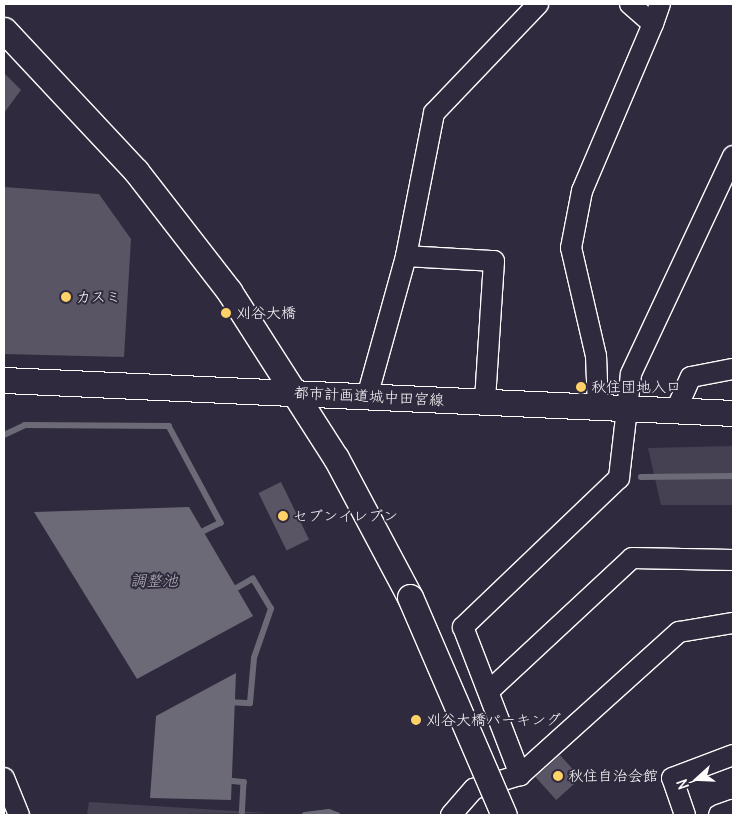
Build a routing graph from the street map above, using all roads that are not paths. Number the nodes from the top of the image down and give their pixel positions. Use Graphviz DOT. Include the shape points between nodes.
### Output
graph roads {
  1 [pos="538,4"];
  2 [pos="630,4"];
  3 [pos="660,4"];
  4 [pos="652,24"];
  5 [pos="4,30"];
  6 [pos="733,156"];
  7 [pos="406,256"];
  8 [pos="733,369"];
  9 [pos="4,380"];
  10 [pos="297,392"];
  11 [pos="367,397"];
  12 [pos="485,402"];
  13 [pos="598,407"];
  14 [pos="628,409"];
  15 [pos="676,410"];
  16 [pos="733,412"];
  17 [pos="733,560"];
  18 [pos="733,623"];
  19 [pos="489,691"];
  20 [pos="733,755"];
  21 [pos="520,775"];
  22 [pos="4,778"];
  23 [pos="12,806"];
  24 [pos="733,810"];
  25 [pos="452,815"];
  26 [pos="504,815"];
  27 [pos="685,815"];
  28 [pos="719,815"];
  1 -- 7 [label="street" via="434,113"];
  2 -- 4 [label="street"];
  3 -- 4 [label="street"];
  4 -- 13 [label="street" via="582,191 571,248 596,356"];
  5 -- 10 [label="street" via="136,171 229,291"];
  6 -- 14 [label="street" via="631,374"];
  7 -- 11 [label="street"];
  7 -- 12 [label="street" via="494,261"];
  8 -- 15 [label="street" via="692,377"];
  9 -- 10 [label="street, 都市計画道城中田宮線"];
  10 -- 11 [label="street, 都市計画道城中田宮線"];
  10 -- 26 [label="street, bridge" via="410,597"];
  11 -- 12 [label="street, 都市計画道城中田宮線"];
  12 -- 13 [label="street, 都市計画道城中田宮線"];
  13 -- 14 [label="street, 都市計画道城中田宮線"];
  14 -- 15 [label="street, 都市計画道城中田宮線"];
  14 -- 19 [label="street" via="619,478 463,627"];
  15 -- 16 [label="street, 都市計画道城中田宮線"];
  17 -- 19 [label="street" via="632,558"];
  18 -- 21 [label="street" via="679,632"];
  19 -- 21 [label="street"];
  20 -- 27 [label="street" via="672,778"];
  21 -- 25 [label="street" via="474,789"];
  22 -- 23 [label="street"];
  24 -- 28 [label="street"];
}
